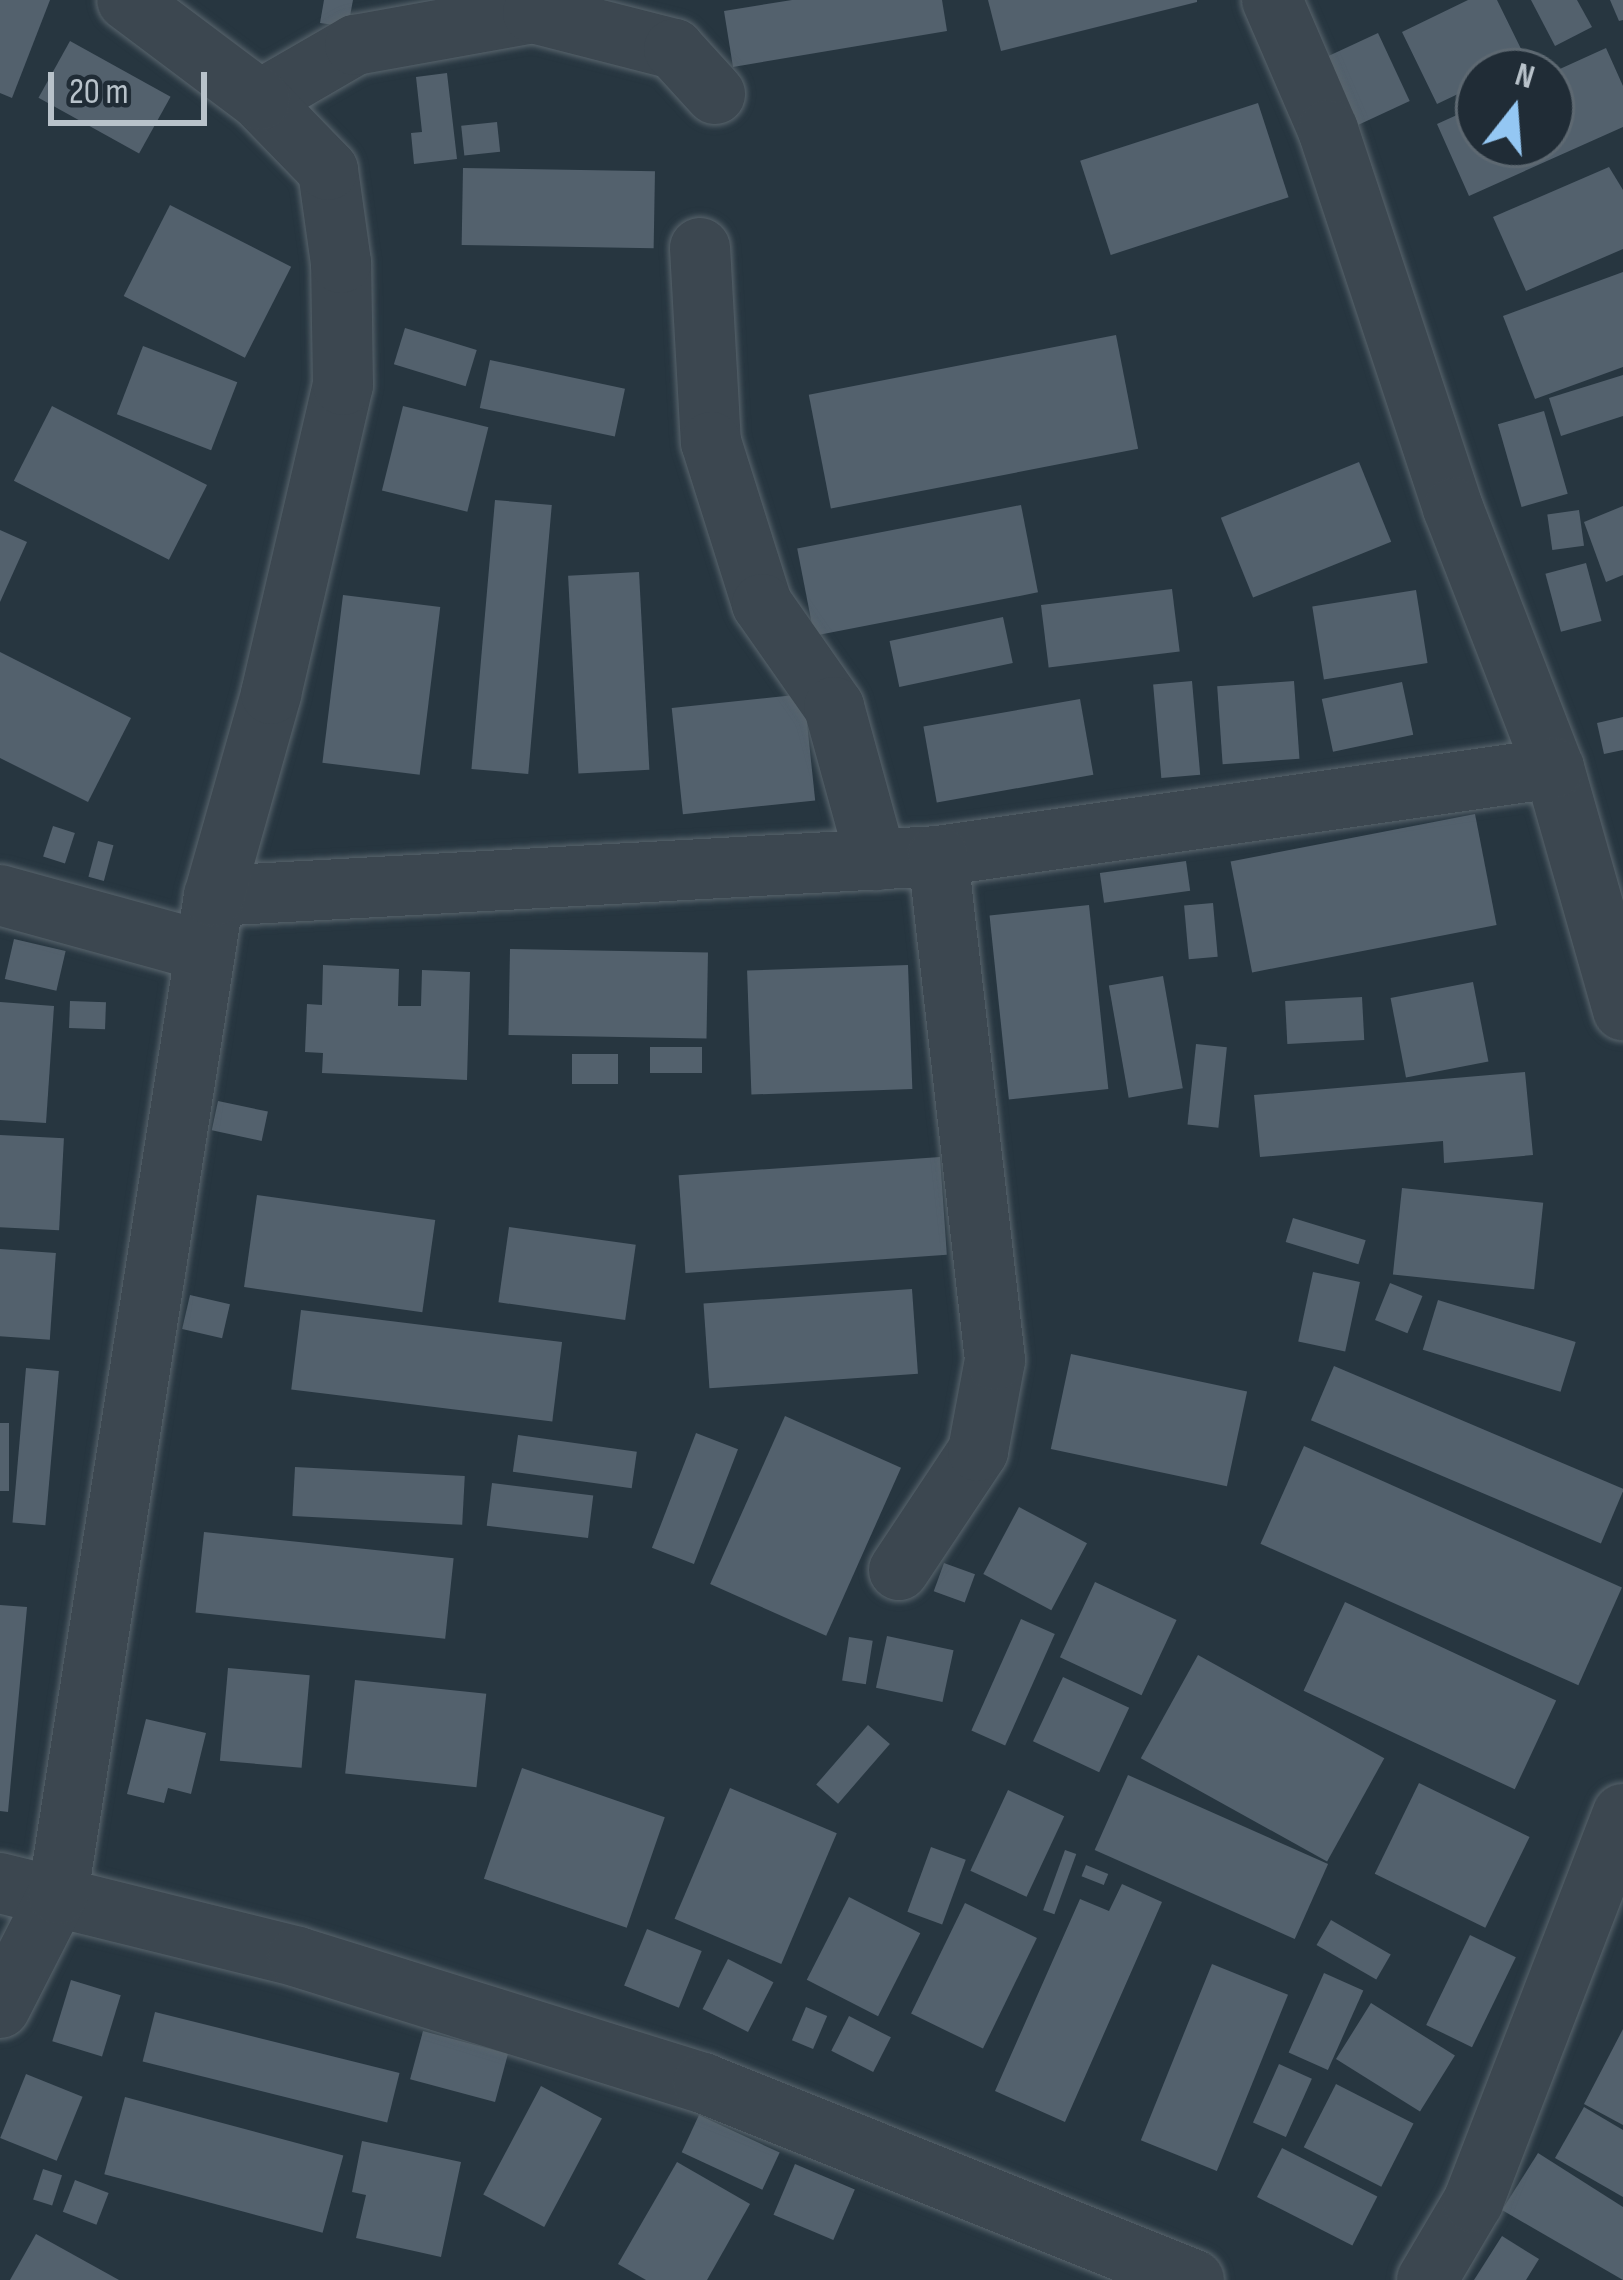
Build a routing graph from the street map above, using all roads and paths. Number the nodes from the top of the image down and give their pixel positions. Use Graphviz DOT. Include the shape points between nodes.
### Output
graph roads {
  1 [pos="127,0"];
  2 [pos="1272,0"];
  3 [pos="715,94"];
  4 [pos="260,100"];
  5 [pos="700,248"];
  6 [pos="1554,768"];
  7 [pos="938,856"];
  8 [pos="877,860"];
  9 [pos="0,896"];
  10 [pos="209,924"];
  11 [pos="1623,1010"];
  12 [pos="899,1570"];
  13 [pos="1623,1814"];
  14 [pos="0,1883"];
  15 [pos="58,1894"];
  16 [pos="0,2008"];
  17 [pos="1193,2280"];
  18 [pos="1426,2280"];
  1 -- 4 [label="street"];
  2 -- 6 [label="street" via="1328,130 1453,508"];
  3 -- 4 [label="street" via="674,49 533,13 355,45"];
  4 -- 10 [label="street" via="328,170 341,263 343,385"];
  5 -- 8 [label="street" via="711,442 762,604 834,707"];
  6 -- 7 [label="street"];
  6 -- 11 [label="street"];
  7 -- 8 [label="street"];
  7 -- 12 [label="street" via="994,1360 978,1450"];
  8 -- 10 [label="street"];
  9 -- 10 [label="street"];
  10 -- 15 [label="street"];
  13 -- 18 [label="street" via="1473,2202"];
  14 -- 15 [label="street"];
  15 -- 16 [label="street"];
  15 -- 17 [label="street" via="298,1957 703,2083"];
}
